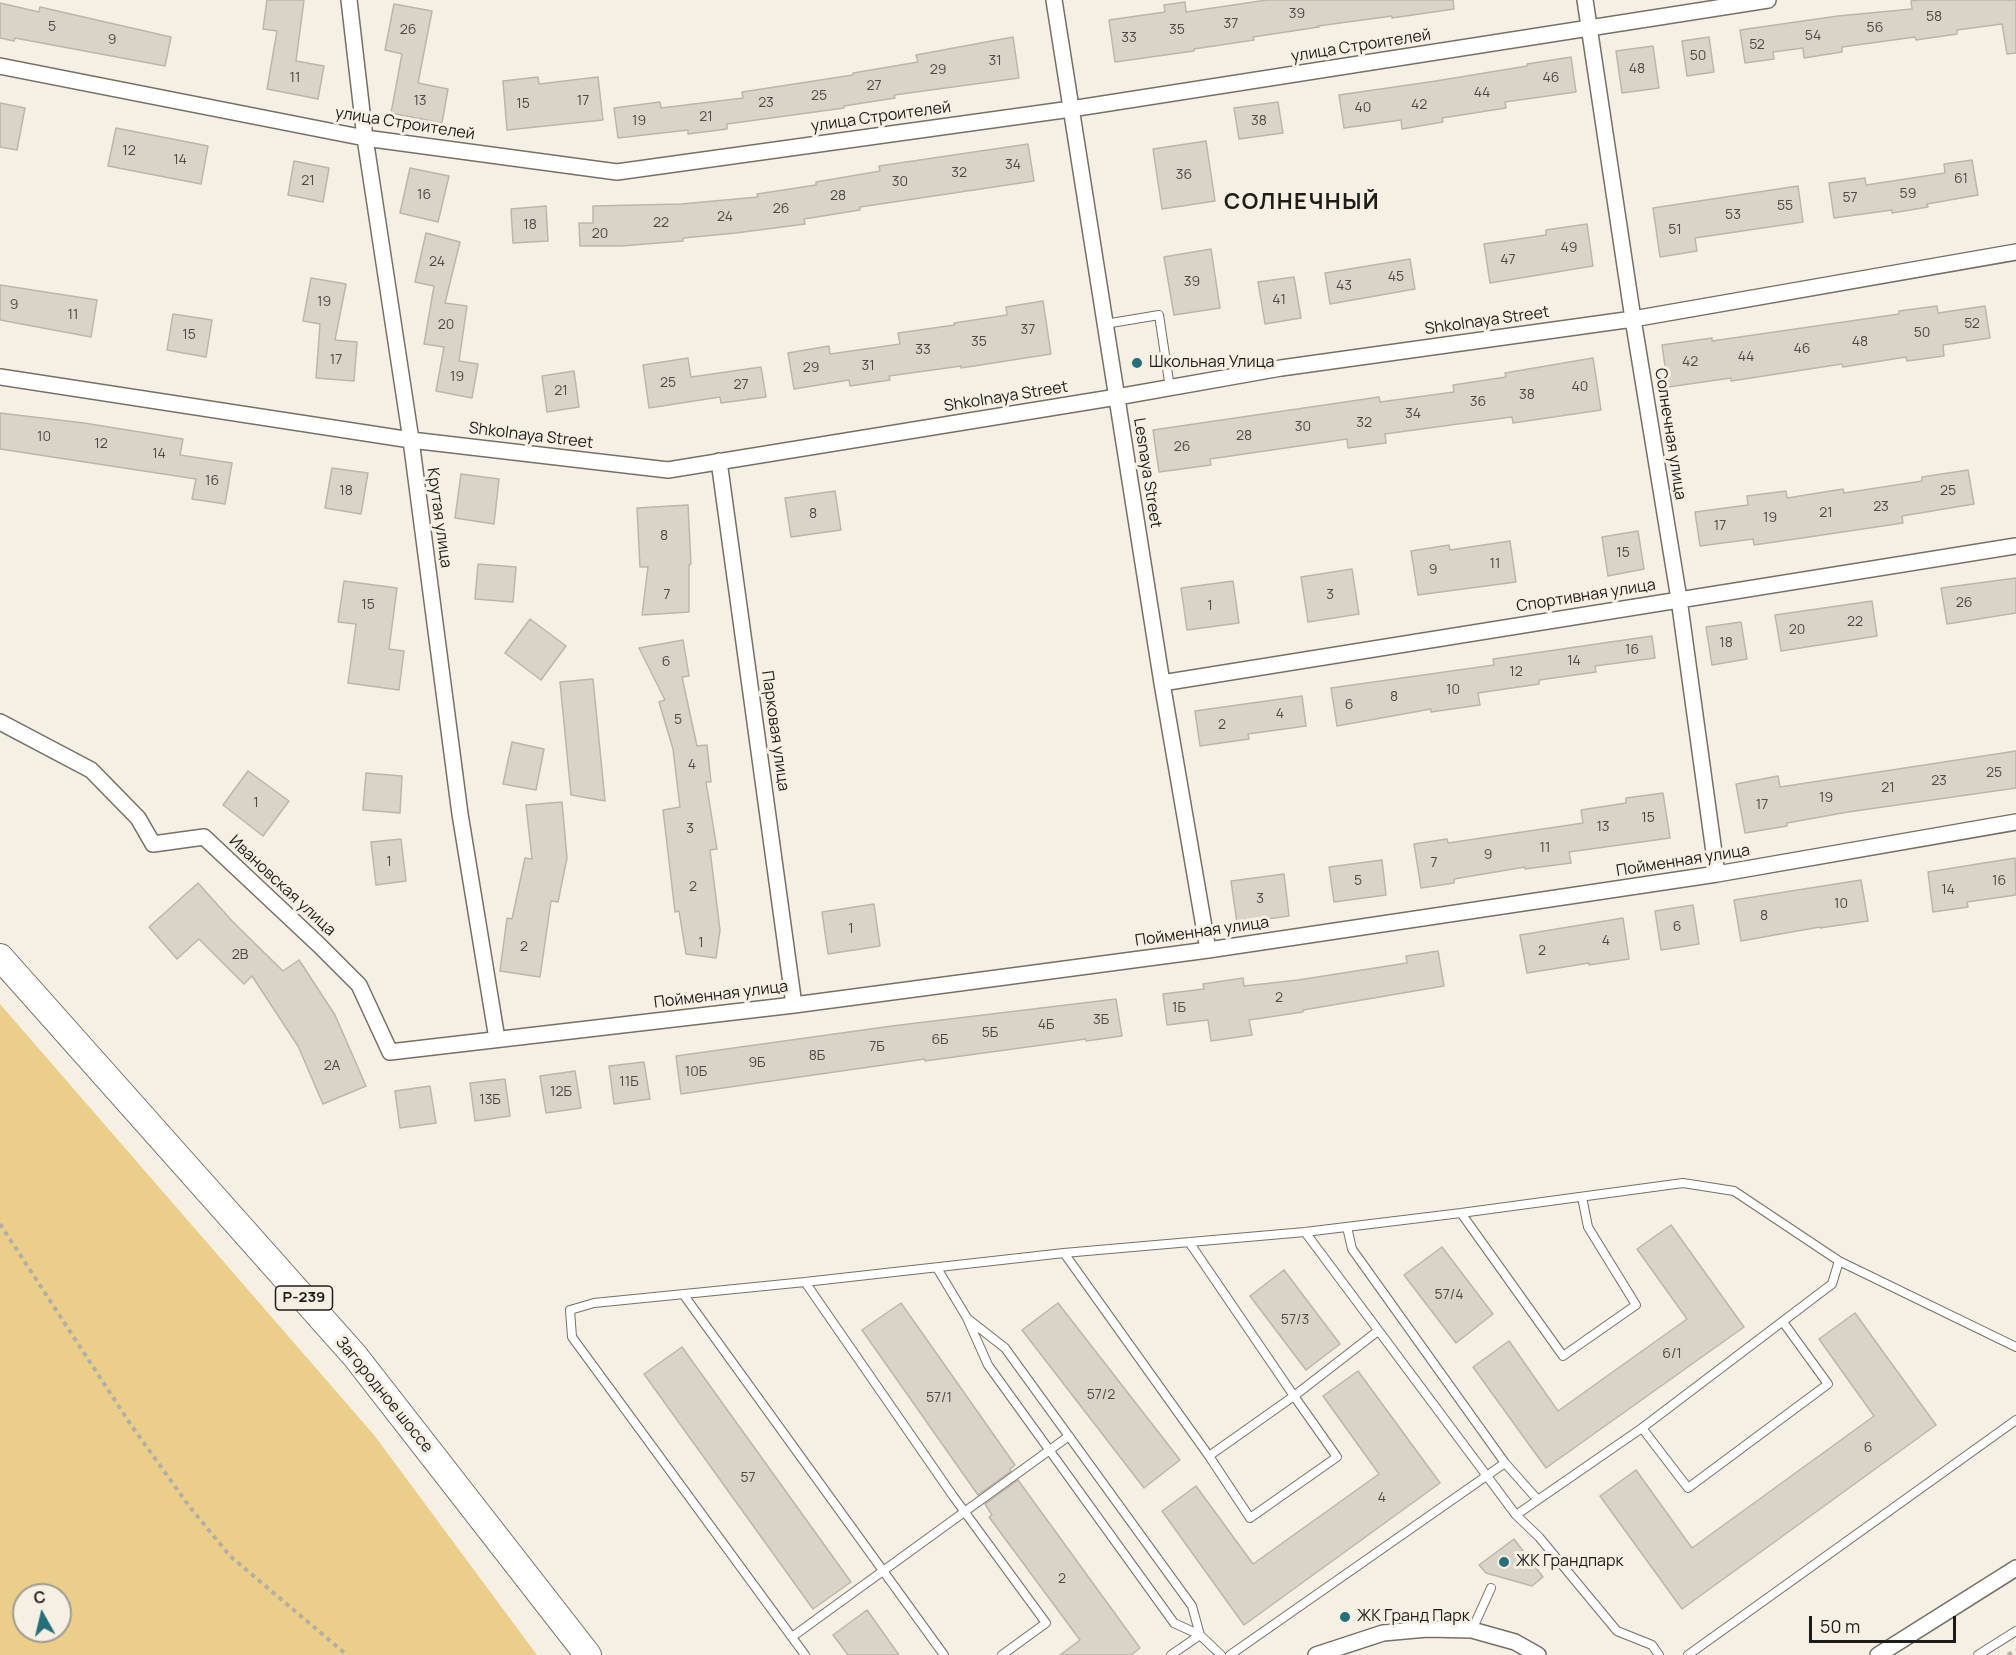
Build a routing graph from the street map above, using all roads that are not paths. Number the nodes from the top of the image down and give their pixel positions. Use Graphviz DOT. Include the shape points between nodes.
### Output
graph roads {
  1 [pos="349,0"];
  2 [pos="1054,0"];
  3 [pos="1585,0"];
  4 [pos="1768,0"];
  5 [pos="1590,29"];
  6 [pos="0,66"];
  7 [pos="1071,109"];
  8 [pos="365,138"];
  9 [pos="2016,252"];
  10 [pos="1633,319"];
  11 [pos="1105,324"];
  12 [pos="0,377"];
  13 [pos="1170,388"];
  14 [pos="1117,397"];
  15 [pos="411,440"];
  16 [pos="719,462"];
  17 [pos="2016,546"];
  18 [pos="1680,599"];
  19 [pos="1162,683"];
  20 [pos="0,722"];
  21 [pos="2016,822"];
  22 [pos="1717,874"];
  23 [pos="1208,950"];
  24 [pos="0,957"];
  25 [pos="794,1005"];
  26 [pos="497,1039"];
  27 [pos="390,1052"];
  28 [pos="1582,1197"];
  29 [pos="1461,1213"];
  30 [pos="1347,1227"];
  31 [pos="1305,1232"];
  32 [pos="1189,1242"];
  33 [pos="1064,1253"];
  34 [pos="1839,1261"];
  35 [pos="937,1268"];
  36 [pos="805,1282"];
  37 [pos="683,1294"];
  38 [pos="967,1318"];
  39 [pos="1783,1322"];
  40 [pos="1378,1331"];
  41 [pos="2016,1347"];
  42 [pos="1294,1396"];
  43 [pos="2016,1420"];
  44 [pos="1642,1428"];
  45 [pos="1069,1436"];
  46 [pos="1050,1449"];
  47 [pos="1209,1456"];
  48 [pos="1505,1463"];
  49 [pos="1485,1476"];
  50 [pos="1537,1500"];
  51 [pos="964,1511"];
  52 [pos="1516,1515"];
  53 [pos="2016,1568"];
  54 [pos="883,1570"];
  55 [pos="1491,1588"];
  56 [pos="1472,1630"];
  57 [pos="2016,1631"];
  58 [pos="1200,1635"];
  59 [pos="792,1637"];
  60 [pos="588,1655"];
  61 [pos="805,1655"];
  62 [pos="944,1655"];
  63 [pos="1002,1655"];
  64 [pos="1171,1655"];
  65 [pos="1221,1655"];
  66 [pos="1230,1655"];
  67 [pos="1316,1655"];
  68 [pos="1538,1655"];
  69 [pos="1659,1655"];
  70 [pos="1688,1655"];
  71 [pos="1878,1655"];
  72 [pos="1978,1655"];
  1 -- 8 [label="street, Крутая улица"];
  2 -- 7 [label="street, Lesnaya Street"];
  3 -- 5 [label="street, Солнечная улица"];
  4 -- 5 [label="street, улица Строителей"];
  5 -- 7 [label="street, улица Строителей"];
  5 -- 10 [label="street, Солнечная улица"];
  6 -- 8 [label="street, улица Строителей"];
  7 -- 8 [label="street, улица Строителей" via="617,172"];
  7 -- 11 [label="street, Lesnaya Street"];
  8 -- 15 [label="street, Крутая улица"];
  9 -- 10 [label="street, Shkolnaya Street"];
  10 -- 13 [label="street, Shkolnaya Street" via="1281,368"];
  10 -- 18 [label="street, Солнечная улица"];
  11 -- 13 [label="lane" via="1159,315"];
  11 -- 14 [label="street, Lesnaya Street"];
  12 -- 15 [label="street, Shkolnaya Street"];
  13 -- 14 [label="street, Shkolnaya Street"];
  14 -- 16 [label="street, Shkolnaya Street"];
  14 -- 19 [label="street, Lesnaya Street"];
  15 -- 16 [label="street, Shkolnaya Street" via="668,470"];
  15 -- 26 [label="street, Крутая улица" via="460,814"];
  16 -- 25 [label="street, Парковая улица"];
  17 -- 18 [label="street, Спортивная улица"];
  18 -- 19 [label="street, Спортивная улица"];
  18 -- 22 [label="street, Солнечная улица"];
  19 -- 23 [label="street, Lesnaya Street"];
  20 -- 27 [label="street, Ивановская улица" via="91,770 138,818 153,844 204,837 359,985"];
  21 -- 22 [label="street, Пойменная улица"];
  22 -- 23 [label="street, Пойменная улица"];
  23 -- 25 [label="street, Пойменная улица"];
  24 -- 60 [label="highway, Загородное шоссе / Р-239" via="355,1356"];
  25 -- 26 [label="street, Пойменная улица"];
  26 -- 27 [label="street, Пойменная улица"];
  28 -- 29 [label="lane"];
  28 -- 29 [label="lane" via="1588,1227 1636,1305 1563,1356"];
  28 -- 34 [label="lane" via="1683,1183 1734,1191"];
  29 -- 30 [label="lane"];
  30 -- 31 [label="lane"];
  30 -- 48 [label="lane" via="1352,1249"];
  31 -- 32 [label="lane"];
  31 -- 40 [label="lane"];
  32 -- 33 [label="lane"];
  32 -- 42 [label="lane"];
  33 -- 35 [label="lane"];
  33 -- 47 [label="lane"];
  34 -- 39 [label="lane" via="1832,1284"];
  34 -- 41 [label="lane"];
  35 -- 36 [label="lane"];
  35 -- 38 [label="lane"];
  36 -- 37 [label="lane"];
  36 -- 51 [label="lane"];
  37 -- 54 [label="lane"];
  37 -- 59 [label="lane" via="594,1303 570,1310 572,1337"];
  38 -- 45 [label="lane" via="1005,1348"];
  38 -- 46 [label="lane" via="988,1365"];
  39 -- 44 [label="lane"];
  39 -- 44 [label="lane" via="1828,1384 1819,1391 1688,1488"];
  40 -- 42 [label="lane"];
  40 -- 49 [label="lane"];
  42 -- 47 [label="lane"];
  42 -- 47 [label="lane" via="1337,1457 1250,1518"];
  43 -- 70 [label="lane"];
  44 -- 50 [label="lane"];
  45 -- 46 [label="lane"];
  45 -- 58 [label="lane" via="1192,1606"];
  46 -- 51 [label="lane"];
  46 -- 58 [label="lane" via="1174,1623"];
  48 -- 49 [label="lane"];
  48 -- 50 [label="lane"];
  49 -- 52 [label="lane"];
  49 -- 66 [label="lane"];
  50 -- 52 [label="lane"];
  51 -- 54 [label="lane"];
  51 -- 63 [label="lane" via="1046,1623"];
  52 -- 69 [label="lane" via="1617,1631 1652,1645"];
  53 -- 71 [label="street"];
  54 -- 59 [label="lane"];
  54 -- 62 [label="lane"];
  55 -- 56 [label="lane"];
  56 -- 67 [label="street" via="1383,1633"];
  56 -- 68 [label="street" via="1515,1642"];
  57 -- 72 [label="lane"];
  58 -- 64 [label="lane"];
  58 -- 65 [label="lane"];
  59 -- 61 [label="lane"];
}
